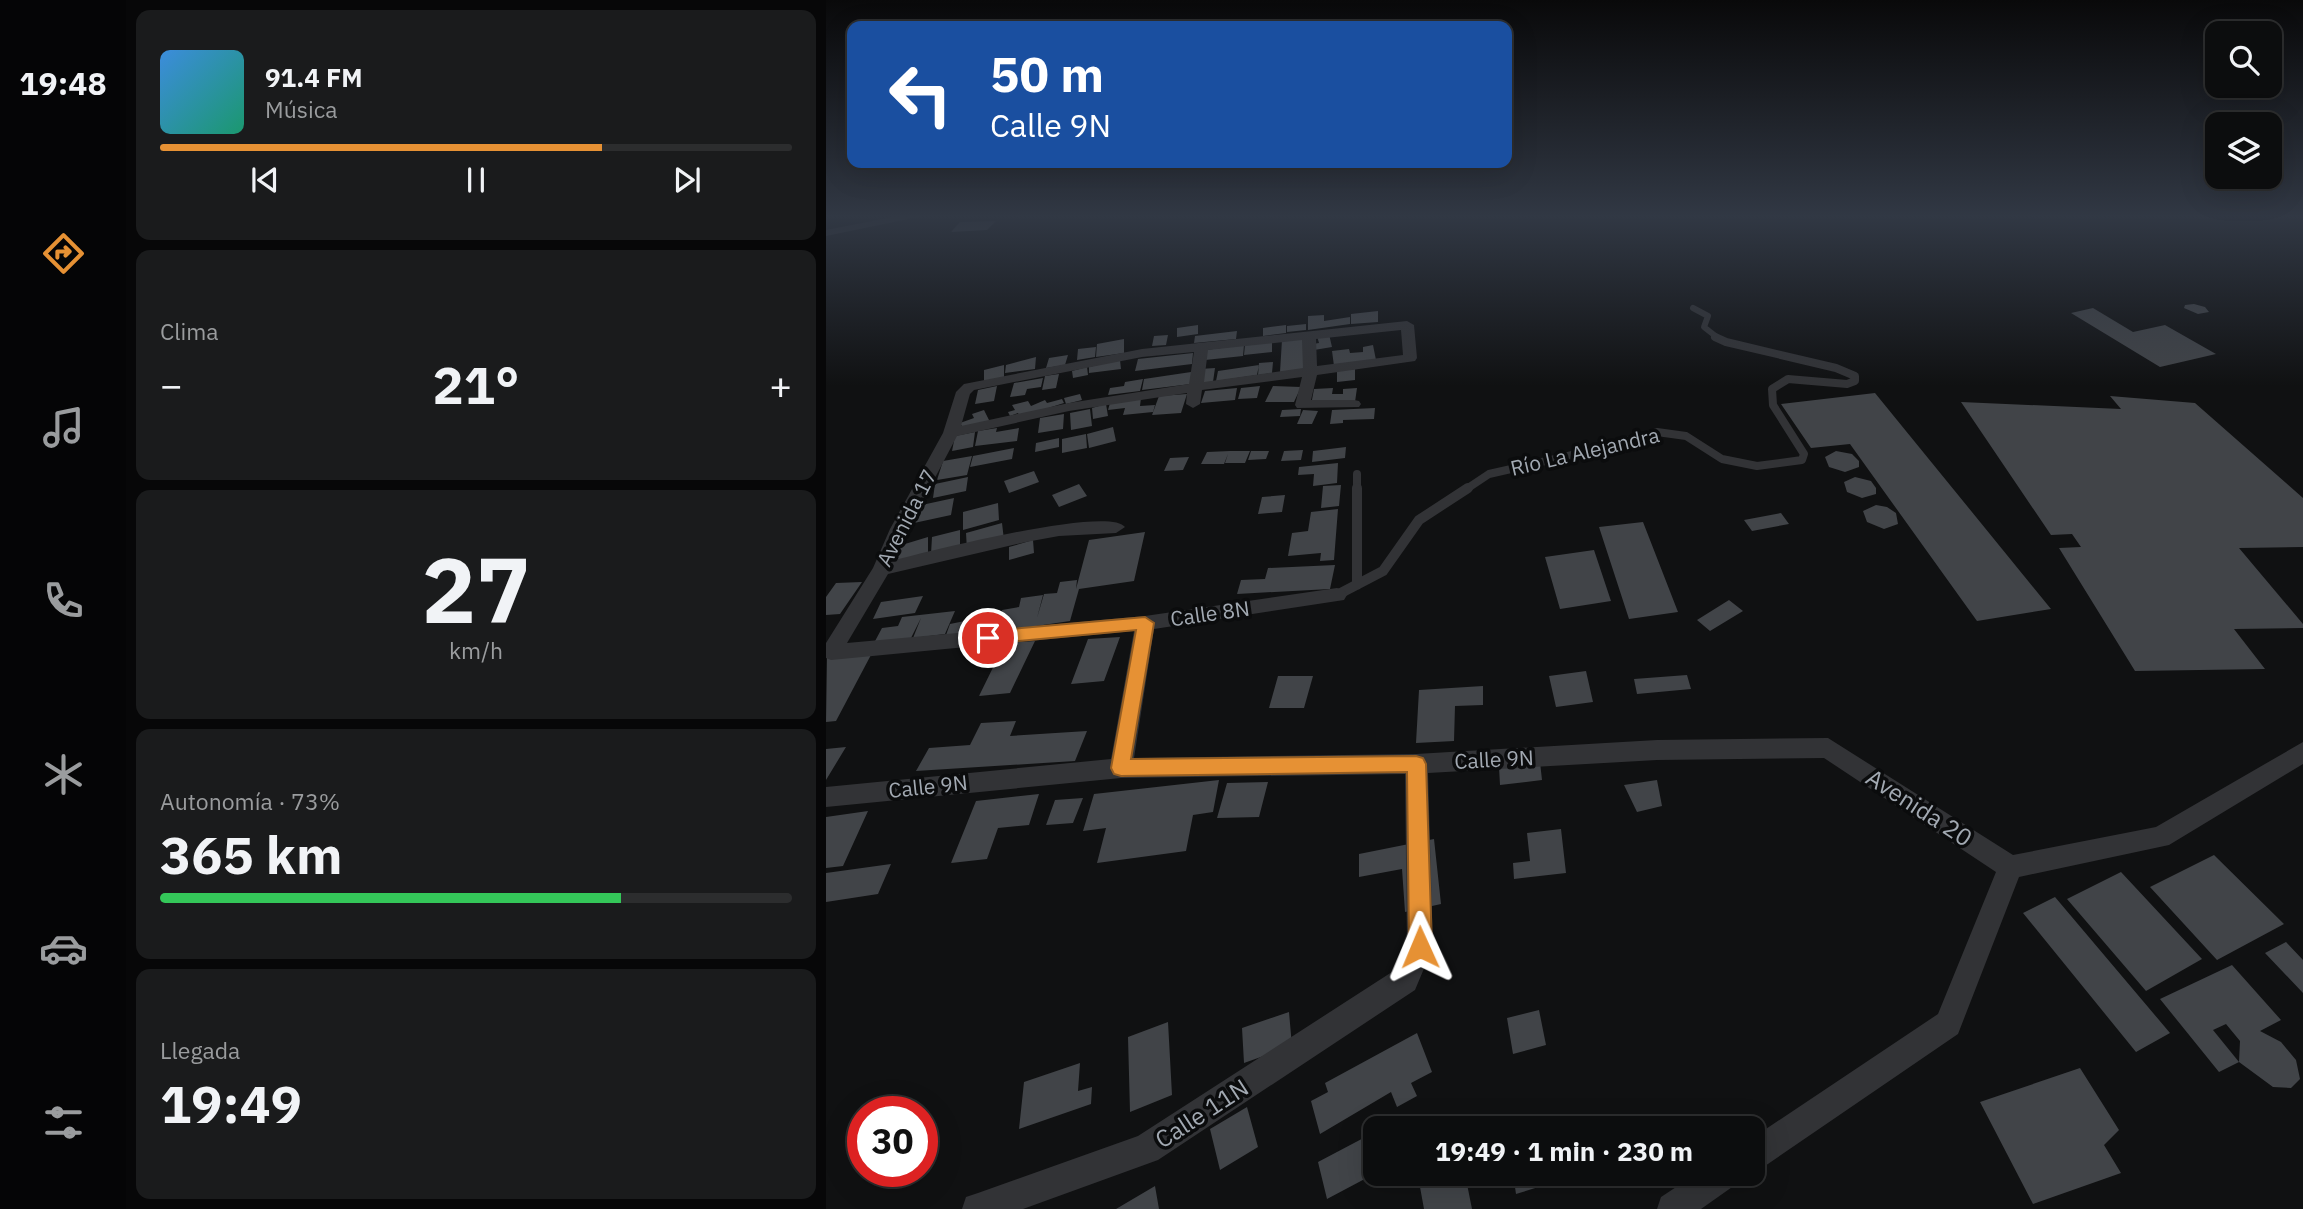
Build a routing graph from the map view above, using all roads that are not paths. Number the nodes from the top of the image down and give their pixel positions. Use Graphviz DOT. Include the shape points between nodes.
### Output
graph roads {
  1 [pos="1693,308"];
  2 [pos="1309,335"];
  3 [pos="1202,346"];
  4 [pos="1310,373"];
  5 [pos="1195,387"];
  6 [pos="1193,404"];
  7 [pos="1354,404"];
  8 [pos="951,433"];
  9 [pos="1357,474"];
  10 [pos="1116,527"];
  11 [pos="882,569"];
  12 [pos="1357,585"];
  13 [pos="1337,595"];
  14 [pos="1145,623"];
  15 [pos="831,652"];
  16 [pos="1828,748"];
  17 [pos="2303,752"];
  18 [pos="1416,764"];
  19 [pos="1121,768"];
  20 [pos="826,797"];
  21 [pos="2010,867"];
  22 [pos="1405,979"];
  23 [pos="1765,1148"];
  24 [pos="1706,1186"];
  25 [pos="978,1209"];
  26 [pos="1672,1209"];
  1 -- 12 [label="lane, Río La Alejandra" via="1708,316 1704,327 1711,335 1726,342 1855,376 1855,381 1847,384 1788,379 1772,389 1773,405 1804,454 1802,460 1758,466 1722,459 1686,436 1657,432 1489,474 1419,520 1383,571"];
  2 -- 3 [label="street"];
  2 -- 4 [label="street"];
  2 -- 4 [label="street" via="1407,325 1410,358"];
  3 -- 5 [label="street"];
  3 -- 8 [label="street, Avenida 17" via="977,384 963,392"];
  4 -- 5 [label="street"];
  4 -- 7 [label="street" via="1304,407"];
  5 -- 6 [label="street"];
  5 -- 8 [label="street" via="1069,407"];
  8 -- 11 [label="street, Avenida 17"];
  9 -- 12 [label="lane"];
  10 -- 11 [label="street" via="1059,530"];
  11 -- 15 [label="street, Avenida 17"];
  12 -- 13 [label="lane, Río La Alejandra"];
  13 -- 14 [label="street, Calle 8N"];
  14 -- 15 [label="street, Calle 8N"];
  14 -- 19 [label="street"];
  16 -- 18 [label="street, Calle 9N" via="1657,750"];
  16 -- 21 [label="street, Avenida 20"];
  17 -- 21 [label="street" via="2160,836"];
  18 -- 19 [label="street, Calle 9N"];
  18 -- 22 [label="street" via="1420,947"];
  19 -- 20 [label="street, Calle 9N"];
  21 -- 23 [label="street" via="1948,1024"];
  22 -- 25 [label="street, Calle 11N" via="1147,1149"];
  24 -- 26 [label="street"];
}
